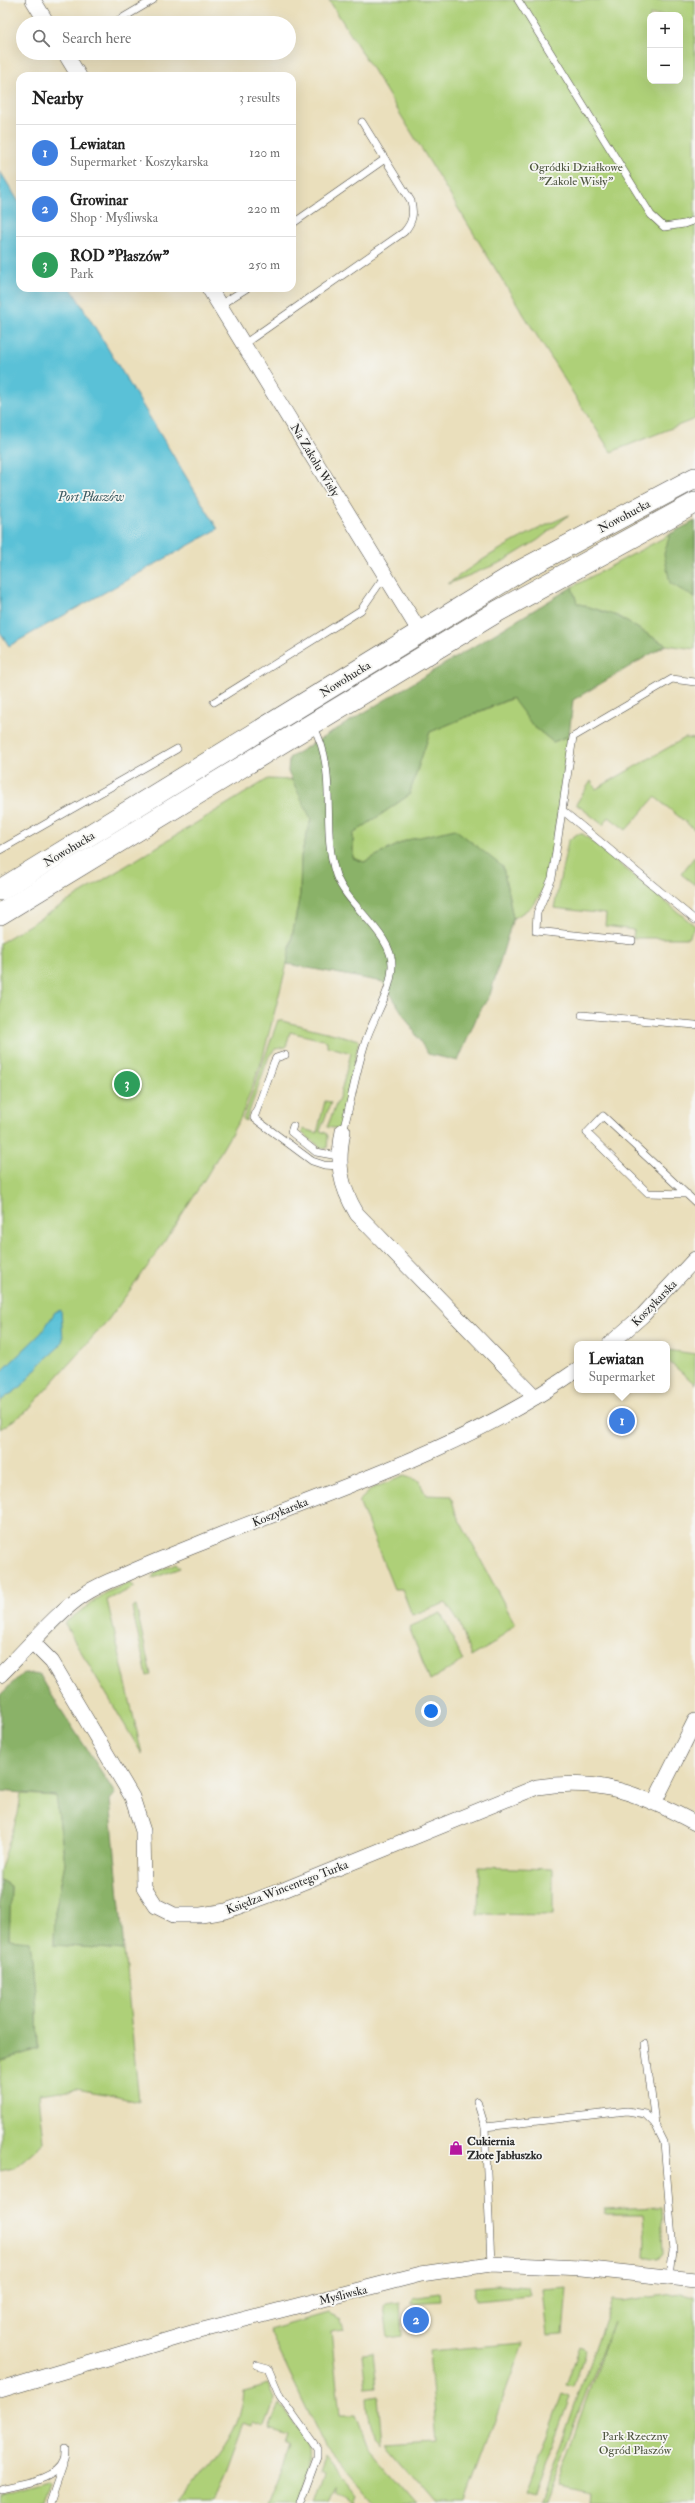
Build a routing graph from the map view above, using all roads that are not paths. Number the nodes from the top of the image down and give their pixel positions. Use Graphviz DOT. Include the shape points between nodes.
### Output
graph roads {
  1 [pos="33,0"];
  2 [pos="153,0"];
  3 [pos="518,0"];
  4 [pos="43,16"];
  5 [pos="126,16"];
  6 [pos="69,60"];
  7 [pos="77,72"];
  8 [pos="362,122"];
  9 [pos="385,159"];
  10 [pos="695,220"];
  11 [pos="296,221"];
  12 [pos="212,292"];
  13 [pos="241,292"];
  14 [pos="220,305"];
  15 [pos="244,344"];
  16 [pos="695,478"];
  17 [pos="695,504"];
  18 [pos="388,579"];
  19 [pos="420,632"];
  20 [pos="695,682"];
  21 [pos="214,702"];
  22 [pos="312,724"];
  23 [pos="177,749"];
  24 [pos="562,810"];
  25 [pos="0,850"];
  26 [pos="0,890"];
  27 [pos="0,914"];
  28 [pos="695,920"];
  29 [pos="632,941"];
  30 [pos="582,1015"];
  31 [pos="695,1026"];
  32 [pos="284,1055"];
  33 [pos="293,1126"];
  34 [pos="344,1131"];
  35 [pos="339,1161"];
  36 [pos="687,1194"];
  37 [pos="695,1202"];
  38 [pos="695,1259"];
  39 [pos="613,1341"];
  40 [pos="574,1372"];
  41 [pos="535,1397"];
  42 [pos="33,1643"];
  43 [pos="0,1675"];
  44 [pos="695,1721"];
  45 [pos="655,1801"];
  46 [pos="695,1823"];
  47 [pos="645,2044"];
  48 [pos="477,2101"];
  49 [pos="655,2124"];
  50 [pos="485,2127"];
  51 [pos="491,2264"];
  52 [pos="670,2276"];
  53 [pos="695,2280"];
  54 [pos="257,2365"];
  55 [pos="0,2390"];
  56 [pos="65,2448"];
  57 [pos="64,2460"];
  58 [pos="0,2488"];
  59 [pos="50,2503"];
  60 [pos="300,2503"];
  1 -- 4 [label="street"];
  2 -- 5 [label="lane"];
  3 -- 10 [label="lane" via="651,215 664,227"];
  6 -- 7 [label="street"];
  8 -- 9 [label="lane"];
  9 -- 11 [label="lane"];
  9 -- 15 [label="lane" via="412,201 410,225 404,232"];
  12 -- 14 [label="street, Na Zakolu Wisły"];
  13 -- 14 [label="lane"];
  14 -- 15 [label="street, Na Zakolu Wisły"];
  15 -- 18 [label="street, Na Zakolu Wisły"];
  16 -- 19 [label="main road, Nowohucka" via="520,571"];
  17 -- 22 [label="main road, Nowohucka" via="498,611"];
  18 -- 19 [label="street, Na Zakolu Wisły"];
  18 -- 21 [label="lane" via="379,584 362,610"];
  19 -- 26 [label="main road, Nowohucka"];
  20 -- 24 [label="lane" via="672,679 573,737"];
  22 -- 27 [label="main road, Nowohucka"];
  22 -- 34 [label="lane" via="324,752 336,875 350,900 380,936 388,949 392,964 386,995 365,1042"];
  23 -- 25 [label="lane"];
  24 -- 28 [label="lane"];
  24 -- 29 [label="lane" via="552,878 537,913 536,931"];
  30 -- 31 [label="lane"];
  32 -- 35 [label="lane" via="276,1058 274,1062 254,1118 312,1161 324,1165"];
  33 -- 35 [label="lane" via="291,1132 316,1152"];
  34 -- 35 [label="street"];
  35 -- 41 [label="street" via="344,1187 357,1214"];
  36 -- 36 [label="lane" via="603,1116 587,1133 648,1192"];
  36 -- 37 [label="lane"];
  38 -- 39 [label="street, Koszykarska" via="643,1315"];
  40 -- 41 [label="street, Koszykarska"];
  41 -- 42 [label="street, Koszykarska" via="453,1440 102,1585 83,1595"];
  42 -- 43 [label="street, Koszykarska"];
  42 -- 45 [label="street, Księdza Wincentego Turka" via="52,1662 132,1797 143,1832 144,1887 156,1906 174,1915 201,1915 233,1908 537,1787 593,1784"];
  44 -- 45 [label="street"];
  45 -- 46 [label="street, Księdza Wincentego Turka"];
  47 -- 49 [label="lane"];
  48 -- 50 [label="lane"];
  49 -- 50 [label="lane" via="645,2114 628,2111"];
  49 -- 52 [label="lane" via="664,2142 673,2251"];
  50 -- 51 [label="lane"];
  51 -- 52 [label="street, Myśliwska" via="581,2268"];
  51 -- 55 [label="street, Myśliwska" via="422,2274 260,2315"];
  52 -- 53 [label="street, Myśliwska"];
  54 -- 60 [label="lane" via="268,2368 280,2396 317,2448 317,2457"];
  56 -- 57 [label="lane"];
  57 -- 58 [label="lane" via="57,2471 46,2476"];
  57 -- 59 [label="lane"];
}
